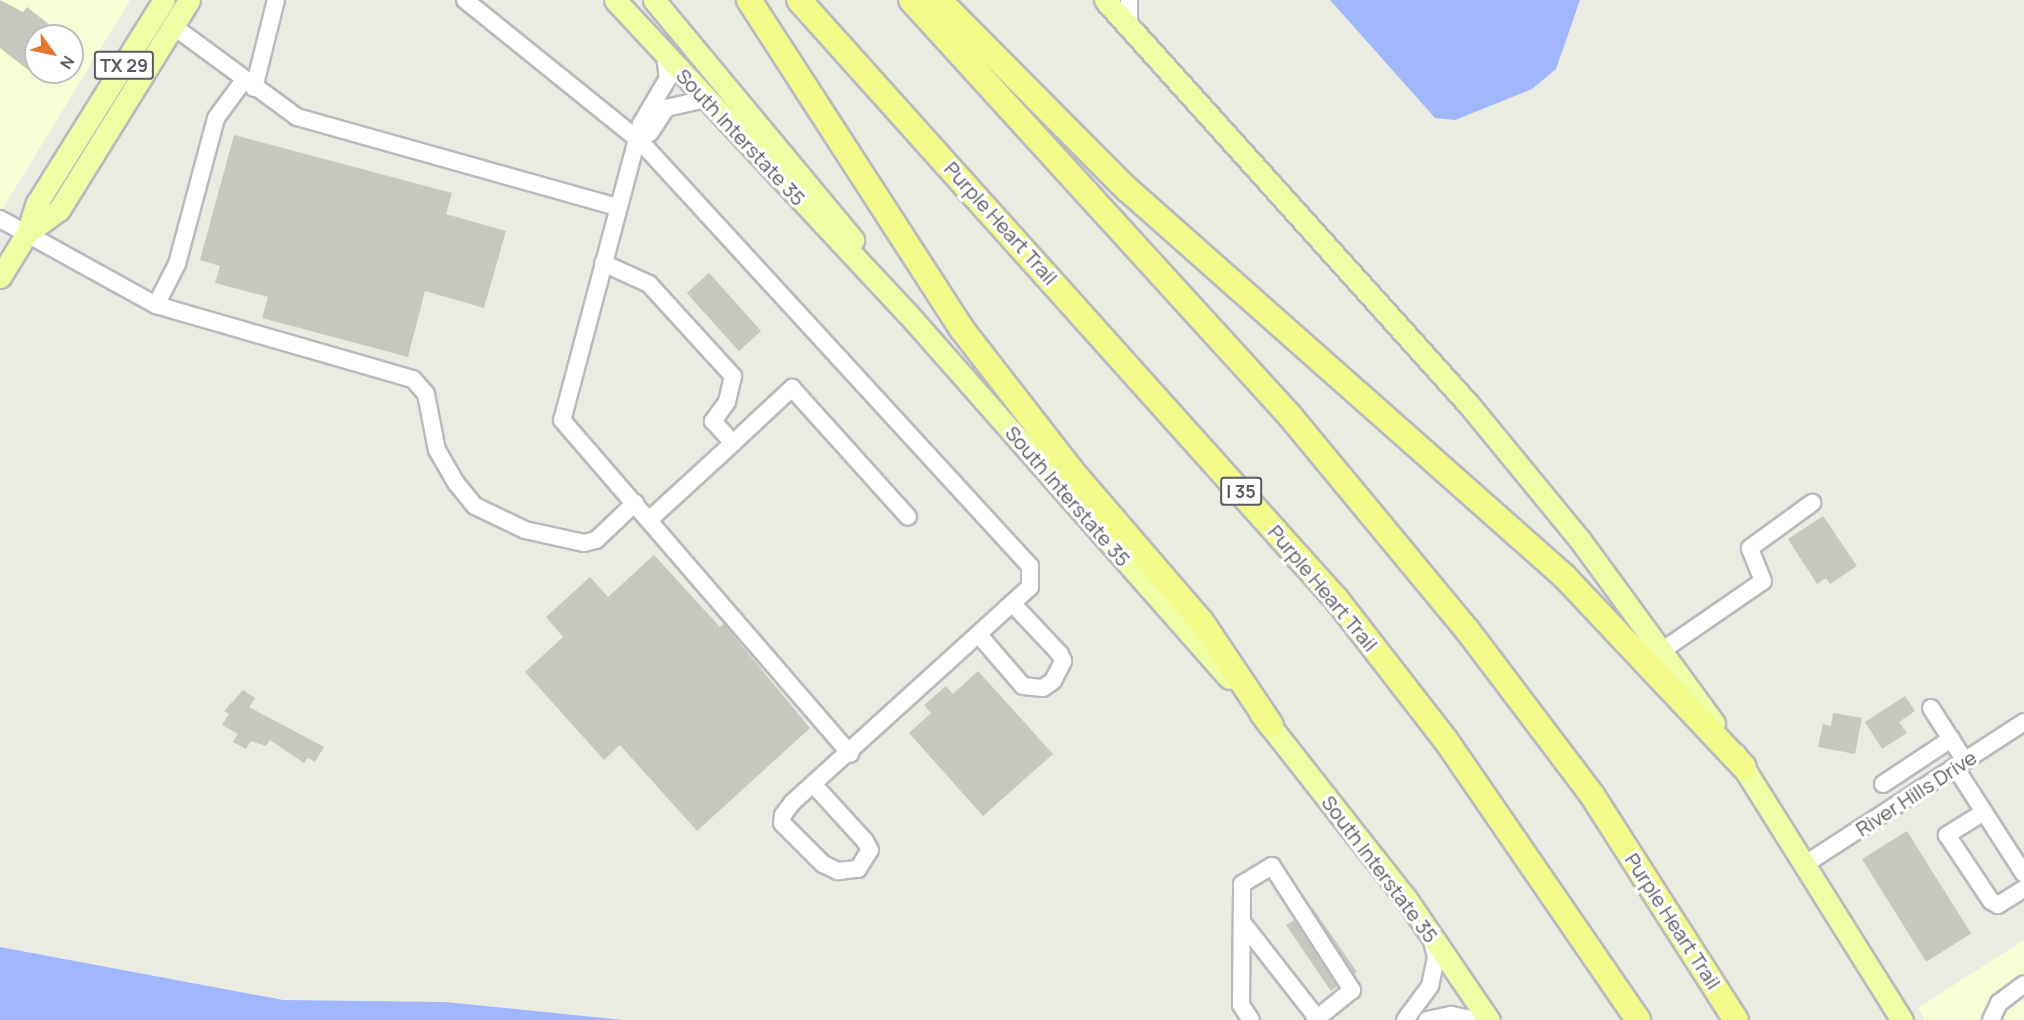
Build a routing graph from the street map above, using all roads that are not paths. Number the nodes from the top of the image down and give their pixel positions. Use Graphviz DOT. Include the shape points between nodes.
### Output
graph roads {
  1 [pos="164,0"];
  2 [pos="189,0"];
  3 [pos="276,0"];
  4 [pos="465,0"];
  5 [pos="615,0"];
  6 [pos="654,0"];
  7 [pos="749,0"];
  8 [pos="799,0"];
  9 [pos="911,0"];
  10 [pos="939,0"];
  11 [pos="1105,0"];
  12 [pos="1129,0"];
  13 [pos="173,26"];
  14 [pos="1129,27"];
  15 [pos="665,55"];
  16 [pos="249,84"];
  17 [pos="706,99"];
  18 [pos="640,141"];
  19 [pos="618,207"];
  20 [pos="0,219"];
  21 [pos="27,233"];
  22 [pos="603,263"];
  23 [pos="0,277"];
  24 [pos="156,305"];
  25 [pos="908,314"];
  26 [pos="733,443"];
  27 [pos="635,503"];
  28 [pos="1812,503"];
  29 [pos="908,517"];
  30 [pos="649,520"];
  31 [pos="1012,603"];
  32 [pos="979,635"];
  33 [pos="1663,650"];
  34 [pos="1931,708"];
  35 [pos="2024,722"];
  36 [pos="1271,725"];
  37 [pos="1951,739"];
  38 [pos="850,754"];
  39 [pos="1960,764"];
  40 [pos="1744,767"];
  41 [pos="1883,784"];
  42 [pos="814,785"];
  43 [pos="1984,812"];
  44 [pos="1807,863"];
  45 [pos="2024,874"];
  46 [pos="2024,889"];
  47 [pos="1242,922"];
  48 [pos="1430,934"];
  49 [pos="2024,984"];
  50 [pos="1991,1017"];
  51 [pos="1316,1019"];
  52 [pos="1251,1020"];
  53 [pos="1405,1020"];
  54 [pos="1427,1020"];
  55 [pos="1476,1020"];
  56 [pos="1489,1020"];
  57 [pos="1638,1020"];
  58 [pos="1736,1020"];
  59 [pos="1902,1020"];
  1 -- 21 [label="main road, TX 29" via="37,203"];
  2 -- 13 [label="main road, TX 29"];
  3 -- 16 [label="street"];
  4 -- 18 [label="street"];
  5 -- 15 [label="main road, South Interstate 35"];
  6 -- 25 [label="main road" via="828,205"];
  7 -- 36 [label="highway" via="962,328 1071,470 1201,621"];
  8 -- 57 [label="highway, Purple Heart Trail / I 35" via="1337,600 1445,739"];
  9 -- 58 [label="highway, Purple Heart Trail" via="1290,416 1468,631 1592,795"];
  10 -- 40 [label="highway" via="1127,189 1564,576"];
  11 -- 14 [label="main road"];
  12 -- 14 [label="street"];
  13 -- 16 [label="street"];
  13 -- 21 [label="main road, TX 29" via="59,210"];
  14 -- 33 [label="main road" via="1470,406"];
  15 -- 17 [label="main road, South Interstate 35"];
  15 -- 18 [label="street" via="668,78 641,124"];
  16 -- 19 [label="street" via="297,117"];
  16 -- 24 [label="street" via="216,118 177,264"];
  17 -- 18 [label="street" via="666,108"];
  17 -- 25 [label="main road, South Interstate 35"];
  18 -- 19 [label="street"];
  18 -- 31 [label="street" via="1022,554 1032,577"];
  19 -- 22 [label="street"];
  20 -- 21 [label="street"];
  21 -- 23 [label="main road, TX 29"];
  21 -- 24 [label="street" via="111,284"];
  22 -- 26 [label="street" via="649,284 733,376 727,402 713,422"];
  22 -- 27 [label="street" via="562,420"];
  24 -- 27 [label="street" via="414,379 426,394 437,450 457,484 475,506 525,530 584,543 596,540"];
  25 -- 36 [label="main road, South Interstate 35"];
  26 -- 29 [label="street" via="792,387"];
  26 -- 30 [label="street"];
  27 -- 30 [label="street"];
  28 -- 33 [label="street" via="1750,548 1763,581"];
  30 -- 38 [label="street"];
  31 -- 32 [label="street"];
  31 -- 32 [label="street" via="1060,654 1063,661 1053,681 1043,688 1023,686"];
  32 -- 38 [label="street"];
  33 -- 40 [label="main road"];
  34 -- 37 [label="street"];
  35 -- 39 [label="street, River Hills Drive"];
  36 -- 48 [label="main road, South Interstate 35"];
  37 -- 39 [label="street"];
  37 -- 41 [label="street"];
  38 -- 42 [label="street"];
  39 -- 43 [label="street"];
  39 -- 44 [label="street, River Hills Drive"];
  40 -- 44 [label="main road"];
  42 -- 42 [label="street" via="787,809 782,823 823,864 838,871 858,869 870,850"];
  43 -- 45 [label="street"];
  43 -- 46 [label="street" via="1947,835 1991,901 1998,905"];
  44 -- 59 [label="main road"];
  47 -- 51 [label="street"];
  47 -- 51 [label="street" via="1242,884 1272,866 1352,990"];
  47 -- 52 [label="street" via="1240,1005"];
  48 -- 53 [label="street" via="1436,957 1430,986"];
  48 -- 56 [label="main road, South Interstate 35"];
  49 -- 50 [label="street"];
  54 -- 55 [label="street" via="1451,1015"];
}
